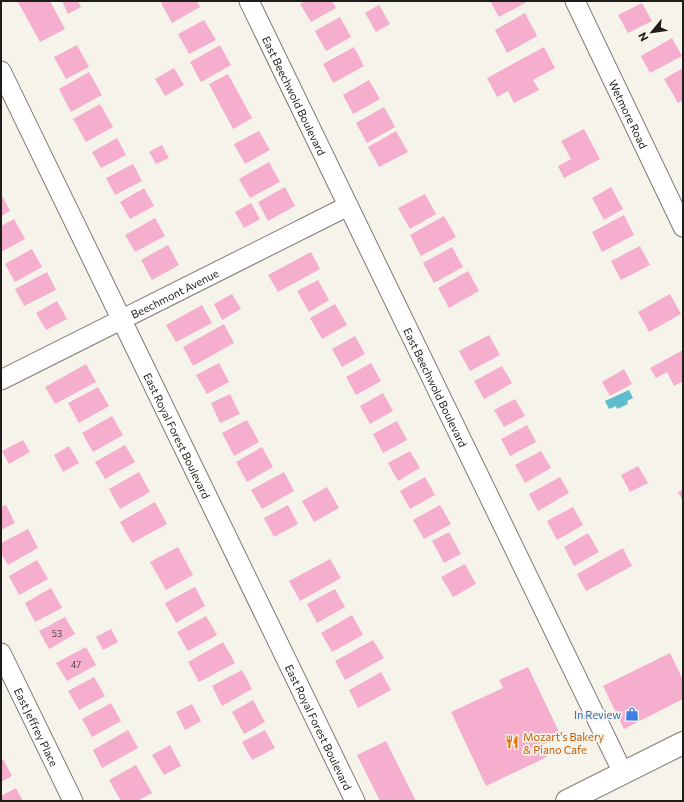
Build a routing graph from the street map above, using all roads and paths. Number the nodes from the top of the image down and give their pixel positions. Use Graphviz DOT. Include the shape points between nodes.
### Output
graph roads {
  1 [pos="249,1"];
  2 [pos="575,1"];
  3 [pos="1,71"];
  4 [pos="348,206"];
  5 [pos="683,227"];
  6 [pos="121,320"];
  7 [pos="1,380"];
  8 [pos="1,652"];
  9 [pos="683,743"];
  10 [pos="623,773"];
  11 [pos="73,801"];
  12 [pos="355,801"];
  13 [pos="567,801"];
  1 -- 4 [label="street, East Beechwold Boulevard"];
  2 -- 5 [label="street, Wetmore Road"];
  3 -- 6 [label="street, East Royal Forest Boulevard"];
  4 -- 6 [label="street, Beechmont Avenue"];
  4 -- 10 [label="street, East Beechwold Boulevard"];
  6 -- 7 [label="street, Beechmont Avenue"];
  6 -- 12 [label="street, East Royal Forest Boulevard"];
  8 -- 11 [label="street, East Jeffrey Place"];
  9 -- 10 [label="main road"];
  10 -- 13 [label="main road"];
}
